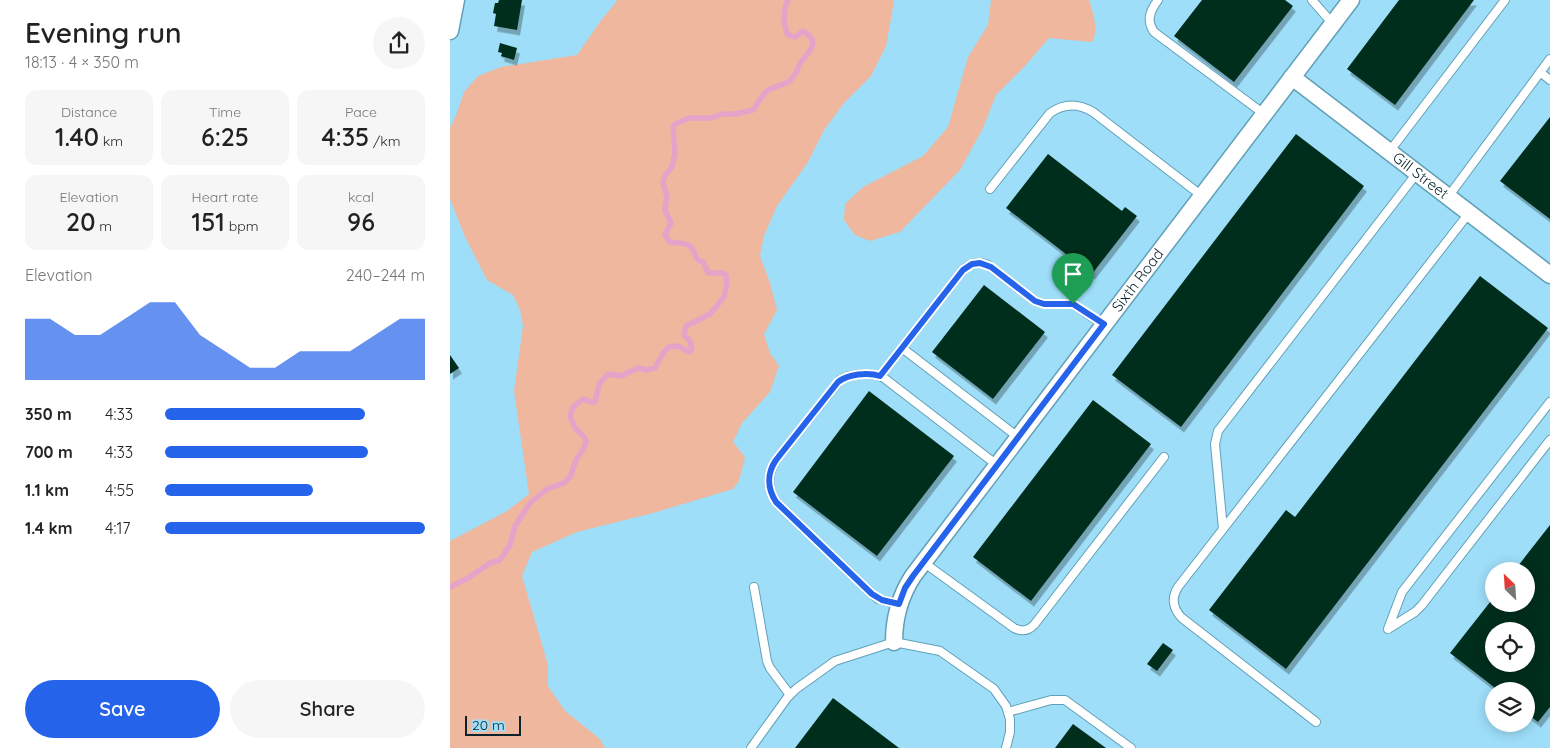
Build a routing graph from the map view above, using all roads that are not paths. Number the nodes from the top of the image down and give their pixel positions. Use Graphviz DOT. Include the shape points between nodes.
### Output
graph roads {
  1 [pos="456,0"];
  2 [pos="1158,0"];
  3 [pos="1312,0"];
  4 [pos="1351,0"];
  5 [pos="1505,0"];
  6 [pos="1333,24"];
  7 [pos="450,31"];
  8 [pos="1550,59"];
  9 [pos="1540,72"];
  10 [pos="1292,77"];
  11 [pos="1550,80"];
  12 [pos="1264,114"];
  13 [pos="1389,152"];
  14 [pos="1417,173"];
  15 [pos="990,189"];
  16 [pos="1202,196"];
  17 [pos="1448,197"];
  18 [pos="1469,213"];
  19 [pos="1550,275"];
  20 [pos="1104,324"];
  21 [pos="902,348"];
  22 [pos="880,376"];
  23 [pos="1550,402"];
  24 [pos="1018,438"];
  25 [pos="1550,440"];
  26 [pos="1164,457"];
  27 [pos="996,465"];
  28 [pos="1223,529"];
  29 [pos="923,562"];
  30 [pos="754,587"];
  31 [pos="899,604"];
  32 [pos="894,642"];
  33 [pos="790,695"];
  34 [pos="1008,712"];
  35 [pos="1316,722"];
  36 [pos="751,748"];
  37 [pos="1006,748"];
  38 [pos="1131,748"];
  1 -- 7 [label="street"];
  2 -- 12 [label="lane" via="1149,18 1157,34"];
  3 -- 6 [label="lane"];
  4 -- 6 [label="street, Sixth Road"];
  5 -- 13 [label="lane"];
  6 -- 10 [label="street, Sixth Road"];
  8 -- 9 [label="lane"];
  9 -- 11 [label="lane"];
  9 -- 17 [label="lane"];
  10 -- 12 [label="street, Sixth Road"];
  10 -- 13 [label="street, Gill Street"];
  12 -- 16 [label="street, Sixth Road"];
  13 -- 14 [label="street, Gill Street"];
  14 -- 17 [label="street, Gill Street"];
  14 -- 28 [label="lane" via="1218,430 1215,444"];
  15 -- 16 [label="lane" via="1046,118 1062,106 1075,105 1093,112"];
  16 -- 20 [label="street, Sixth Road"];
  17 -- 18 [label="street, Gill Street"];
  18 -- 19 [label="street, Gill Street"];
  18 -- 28 [label="lane"];
  20 -- 21 [label="lane" via="1073,304 1035,301 991,267 976,263 963,270"];
  20 -- 24 [label="street, Sixth Road"];
  21 -- 22 [label="lane"];
  21 -- 24 [label="lane"];
  22 -- 27 [label="lane"];
  22 -- 31 [label="lane" via="848,376 838,382 774,464 769,483 779,505 872,594"];
  23 -- 25 [label="lane" via="1402,592 1388,629 1422,605"];
  24 -- 27 [label="street, Sixth Road"];
  26 -- 29 [label="lane" via="1028,630 1014,628"];
  27 -- 29 [label="street, Sixth Road"];
  28 -- 35 [label="lane" via="1176,590 1176,612"];
  29 -- 31 [label="street, Sixth Road" via="905,588"];
  30 -- 33 [label="lane" via="767,661"];
  31 -- 32 [label="street, Sixth Road"];
  32 -- 33 [label="lane" via="834,661"];
  32 -- 34 [label="lane" via="942,652 994,689"];
  33 -- 36 [label="lane"];
  34 -- 37 [label="lane" via="1010,732"];
  34 -- 38 [label="lane" via="1051,700 1065,700"];
}
